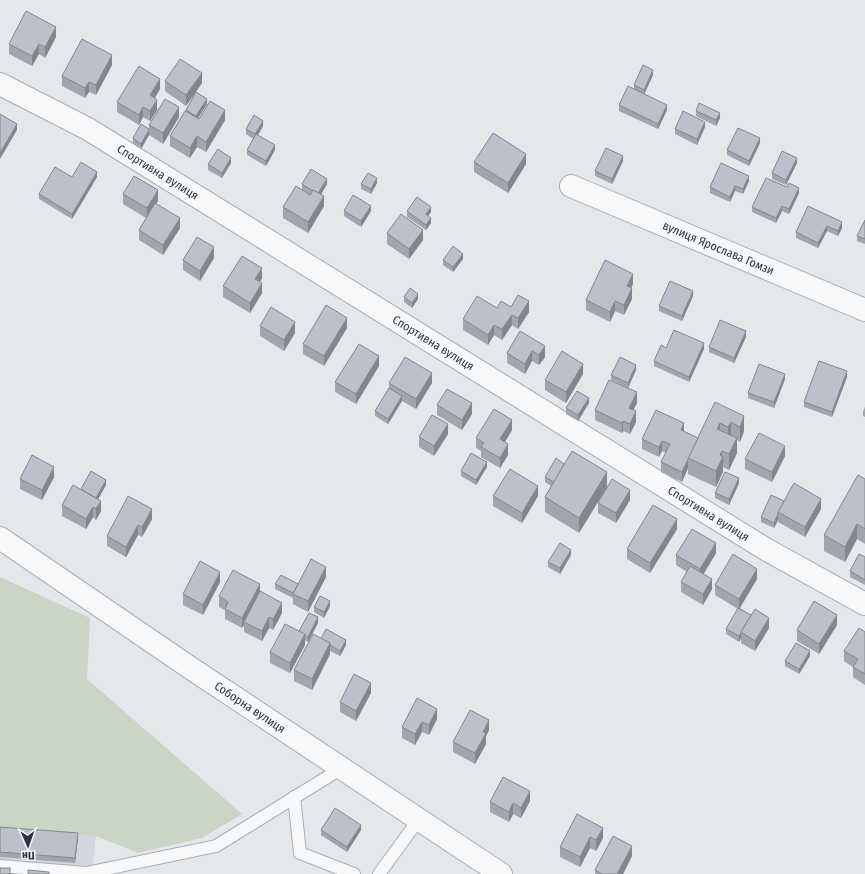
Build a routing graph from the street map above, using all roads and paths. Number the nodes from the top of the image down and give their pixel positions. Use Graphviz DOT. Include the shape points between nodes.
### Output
graph roads {
  1 [pos="0,84"];
  2 [pos="571,186"];
  3 [pos="865,310"];
  4 [pos="0,538"];
  5 [pos="865,604"];
  6 [pos="342,768"];
  7 [pos="294,797"];
  8 [pos="419,820"];
  9 [pos="0,866"];
  10 [pos="17,871"];
  11 [pos="86,873"];
  12 [pos="354,874"];
  13 [pos="379,874"];
  14 [pos="501,874"];
  1 -- 5 [label="street, Спортивна вулиця" via="88,130 767,550"];
  2 -- 3 [label="street, вулиця Ярослава Гомзи"];
  4 -- 6 [label="street, Соборна вулиця"];
  6 -- 7 [label="lane"];
  6 -- 8 [label="street, Соборна вулиця"];
  7 -- 11 [label="lane" via="216,846"];
  7 -- 12 [label="lane" via="300,853"];
  8 -- 13 [label="lane"];
  8 -- 14 [label="street, Соборна вулиця"];
  9 -- 10 [label="lane"];
  10 -- 11 [label="lane"];
}
